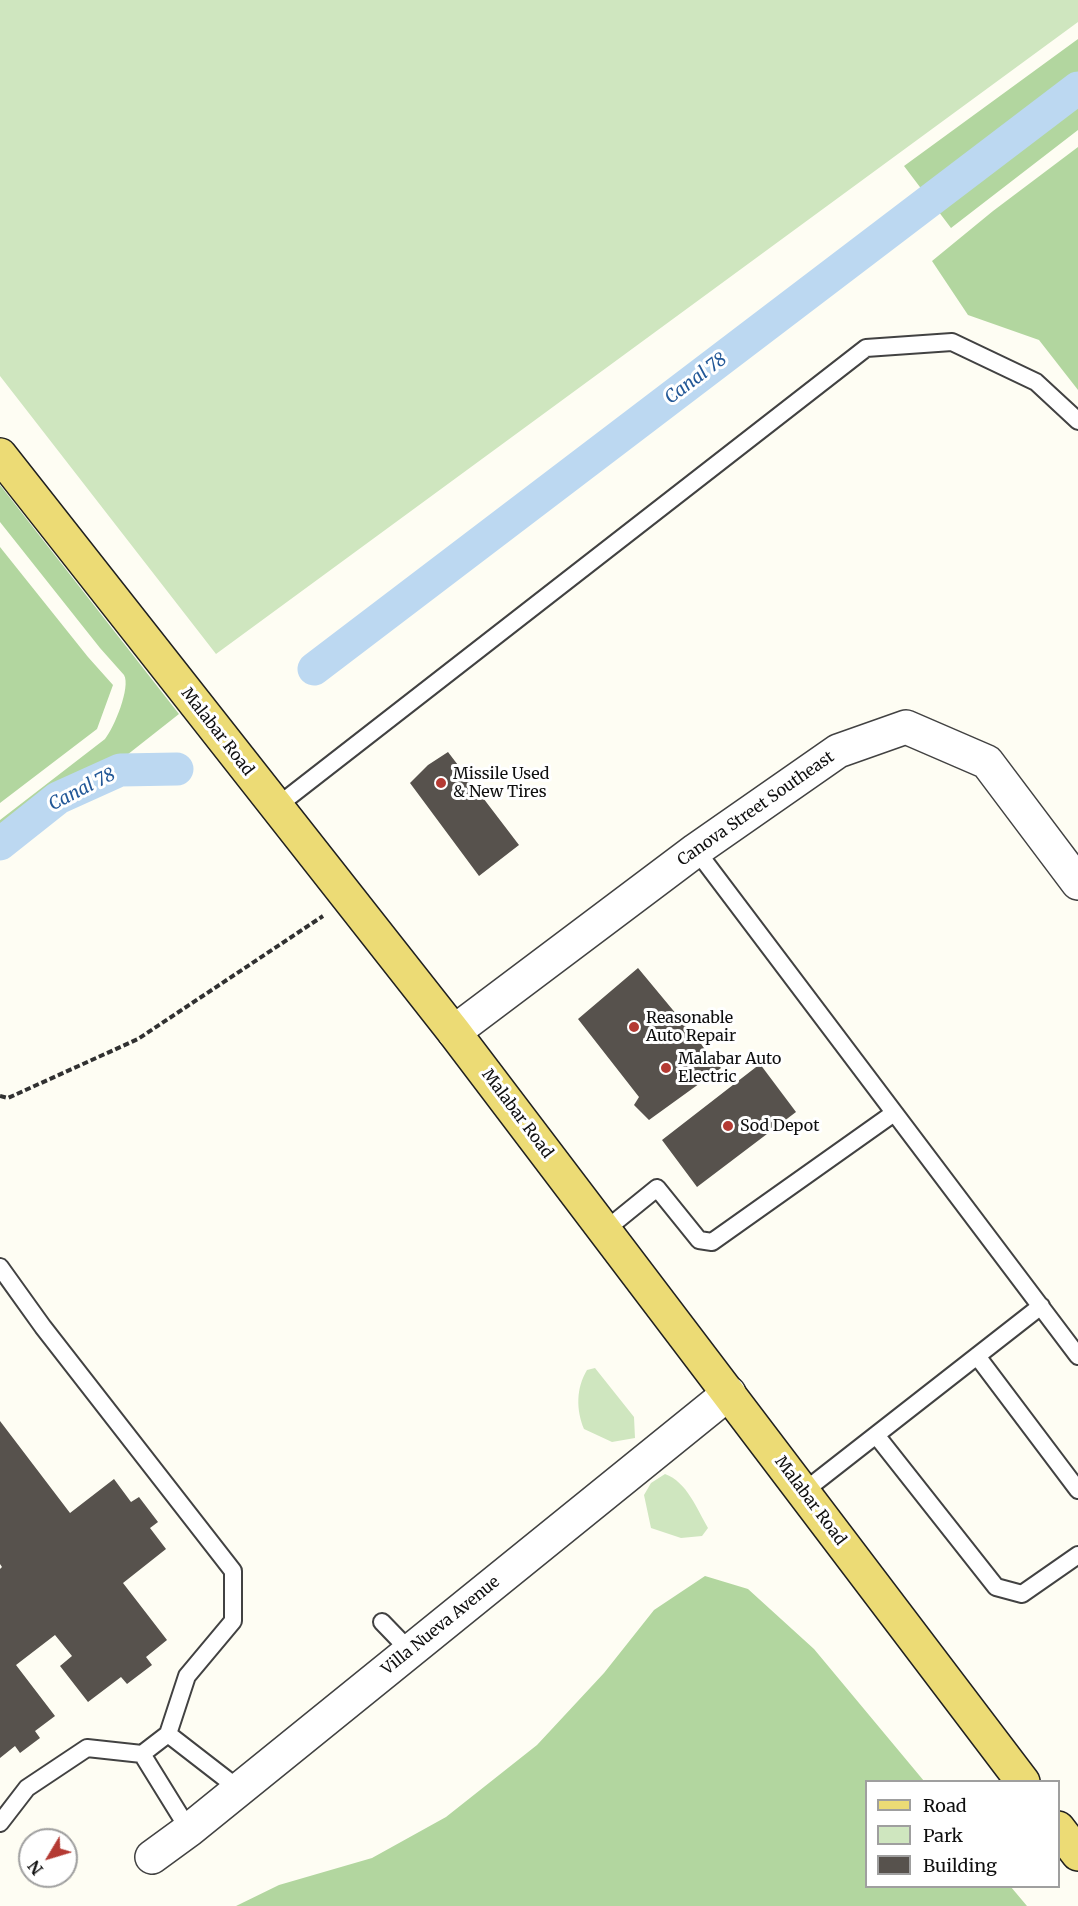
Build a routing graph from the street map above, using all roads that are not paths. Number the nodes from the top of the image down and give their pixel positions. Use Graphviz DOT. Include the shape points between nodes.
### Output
graph roads {
  1 [pos="1078,421"];
  2 [pos="0,455"];
  3 [pos="276,807"];
  4 [pos="696,850"];
  5 [pos="1078,882"];
  6 [pos="454,1032"];
  7 [pos="894,1113"];
  8 [pos="604,1231"];
  9 [pos="0,1267"];
  10 [pos="1041,1306"];
  11 [pos="977,1356"];
  12 [pos="1078,1356"];
  13 [pos="729,1393"];
  14 [pos="876,1435"];
  15 [pos="1078,1490"];
  16 [pos="803,1492"];
  17 [pos="1078,1555"];
  18 [pos="382,1622"];
  19 [pos="410,1651"];
  20 [pos="168,1734"];
  21 [pos="142,1754"];
  22 [pos="1021,1780"];
  23 [pos="239,1789"];
  24 [pos="0,1823"];
  25 [pos="1060,1829"];
  26 [pos="189,1830"];
  27 [pos="1078,1854"];
  28 [pos="152,1857"];
  1 -- 3 [label="lane" via="1036,382 952,342 866,348"];
  2 -- 3 [label="main road, Malabar Road"];
  3 -- 6 [label="main road, Malabar Road"];
  4 -- 5 [label="street, Canova Street Southeast" via="838,751 906,727 987,762"];
  4 -- 6 [label="street, Canova Street Southeast"];
  4 -- 7 [label="lane"];
  6 -- 8 [label="main road, Malabar Road"];
  7 -- 8 [label="lane" via="712,1242 699,1240 657,1188"];
  7 -- 10 [label="lane"];
  8 -- 13 [label="main road, Malabar Road"];
  9 -- 20 [label="lane" via="233,1571 233,1621 187,1676"];
  10 -- 11 [label="lane"];
  10 -- 12 [label="lane"];
  11 -- 14 [label="lane"];
  11 -- 15 [label="lane"];
  13 -- 16 [label="main road, Malabar Road"];
  13 -- 19 [label="street, Villa Nueva Avenue"];
  14 -- 16 [label="lane"];
  14 -- 17 [label="lane" via="996,1587 1022,1594"];
  16 -- 22 [label="main road, Malabar Road"];
  18 -- 19 [label="lane"];
  19 -- 23 [label="street, Villa Nueva Avenue"];
  20 -- 21 [label="lane"];
  20 -- 23 [label="lane"];
  21 -- 24 [label="lane" via="87,1748 27,1788"];
  21 -- 26 [label="lane"];
  23 -- 26 [label="street, Villa Nueva Avenue"];
  25 -- 27 [label="main road"];
  26 -- 28 [label="street, Villa Nueva Avenue"];
}
